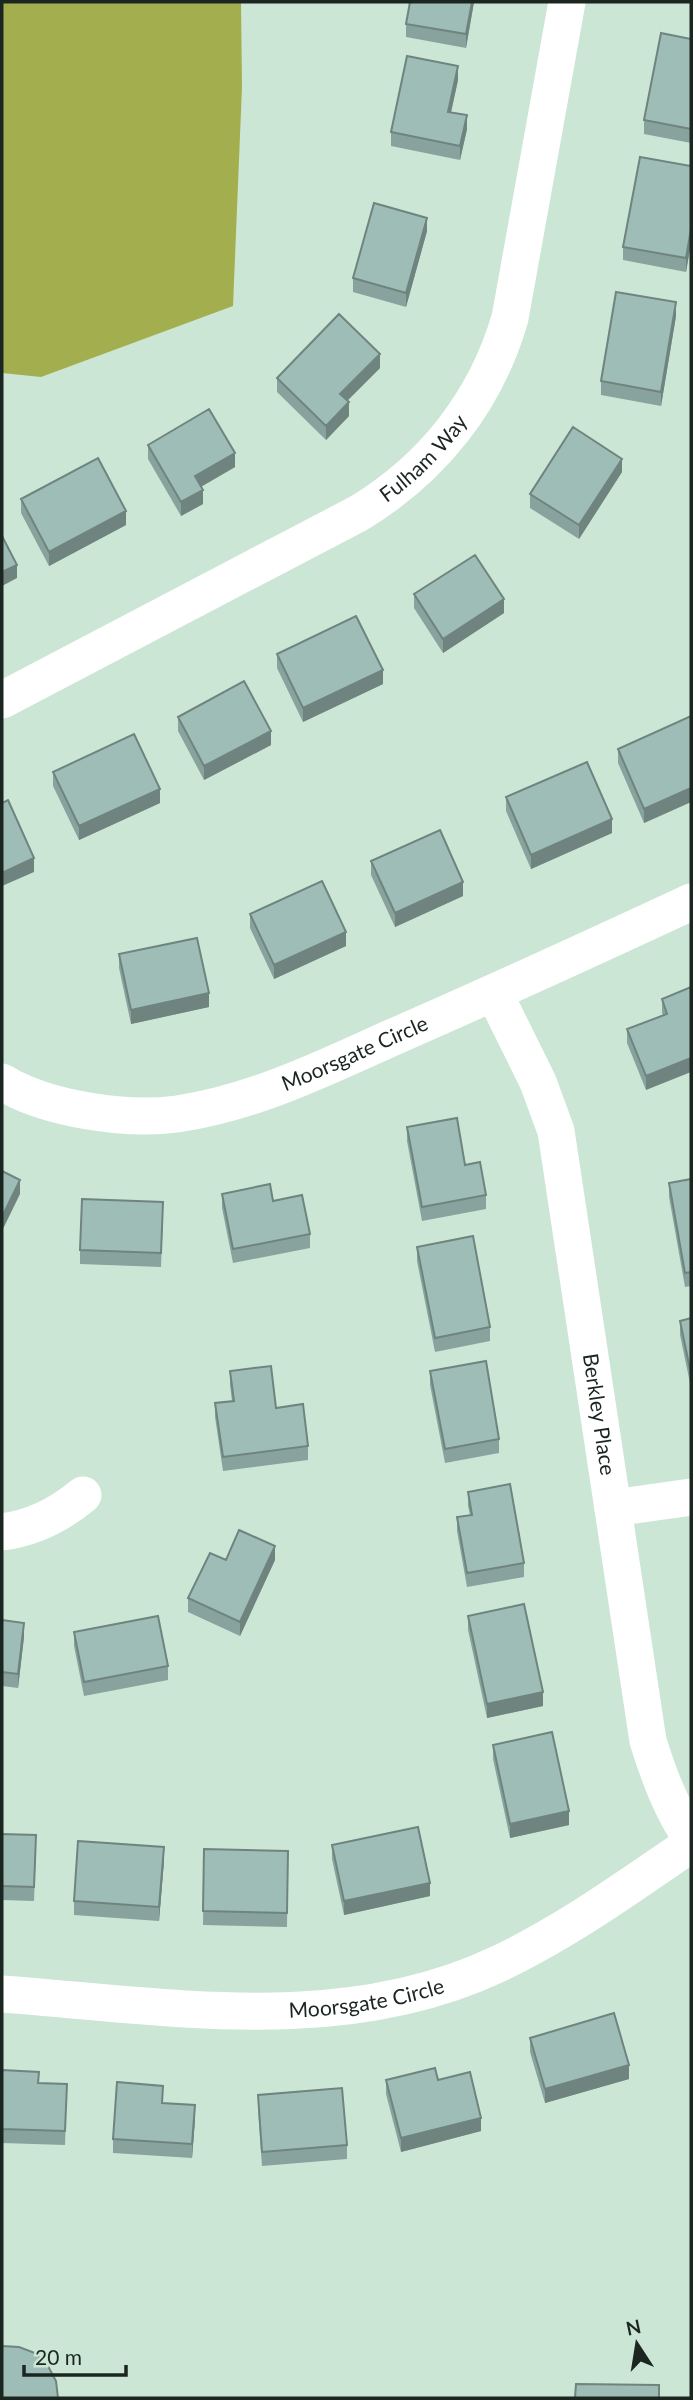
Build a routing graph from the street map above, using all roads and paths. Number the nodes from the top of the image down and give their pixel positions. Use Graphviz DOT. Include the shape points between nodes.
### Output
graph roads {
  1 [pos="567,2"];
  2 [pos="2,701"];
  3 [pos="691,902"];
  4 [pos="494,993"];
  5 [pos="2,1082"];
  6 [pos="83,1495"];
  7 [pos="691,1497"];
  8 [pos="613,1508"];
  9 [pos="2,1532"];
  10 [pos="691,1839"];
  11 [pos="691,1844"];
  12 [pos="2,1994"];
  1 -- 2 [label="street, Fulham Way" via="510,318 479,394 442,445 411,477 359,513"];
  3 -- 4 [label="street, Moorsgate Circle"];
  4 -- 5 [label="street, Moorsgate Circle" via="254,1096 176,1114 95,1113"];
  4 -- 8 [label="street, Berkley Place" via="556,1130"];
  6 -- 9 [label="street" via="37,1525"];
  7 -- 8 [label="street"];
  8 -- 10 [label="street, Berkley Place" via="648,1741"];
  11 -- 12 [label="street, Moorsgate Circle" via="585,1916 496,1965 438,1987 373,2003 251,2012"];
}
